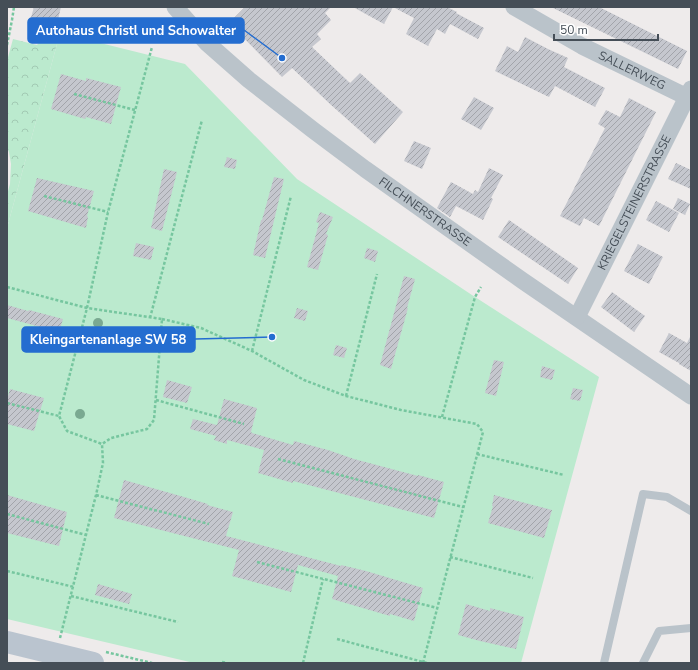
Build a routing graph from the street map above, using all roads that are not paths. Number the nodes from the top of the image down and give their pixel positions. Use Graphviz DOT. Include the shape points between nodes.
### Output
graph roads {
  1 [pos="175,7"];
  2 [pos="514,7"];
  3 [pos="689,93"];
  4 [pos="577,317"];
  5 [pos="691,396"];
  6 [pos="691,511"];
  7 [pos="691,628"];
  8 [pos="7,642"];
  9 [pos="93,663"];
  10 [pos="604,663"];
  11 [pos="643,663"];
  1 -- 4 [label="street, FILCHNERSTRASSE" via="207,43 313,130"];
  2 -- 3 [label="street, SALLERWEG" via="582,46"];
  3 -- 4 [label="street, KRIEGELSTEINERSTRASSE"];
  4 -- 5 [label="street, FILCHNERSTRASSE"];
  6 -- 10 [label="lane" via="667,497 643,494"];
  7 -- 11 [label="lane" via="659,631"];
  8 -- 9 [label="main road"];
}
